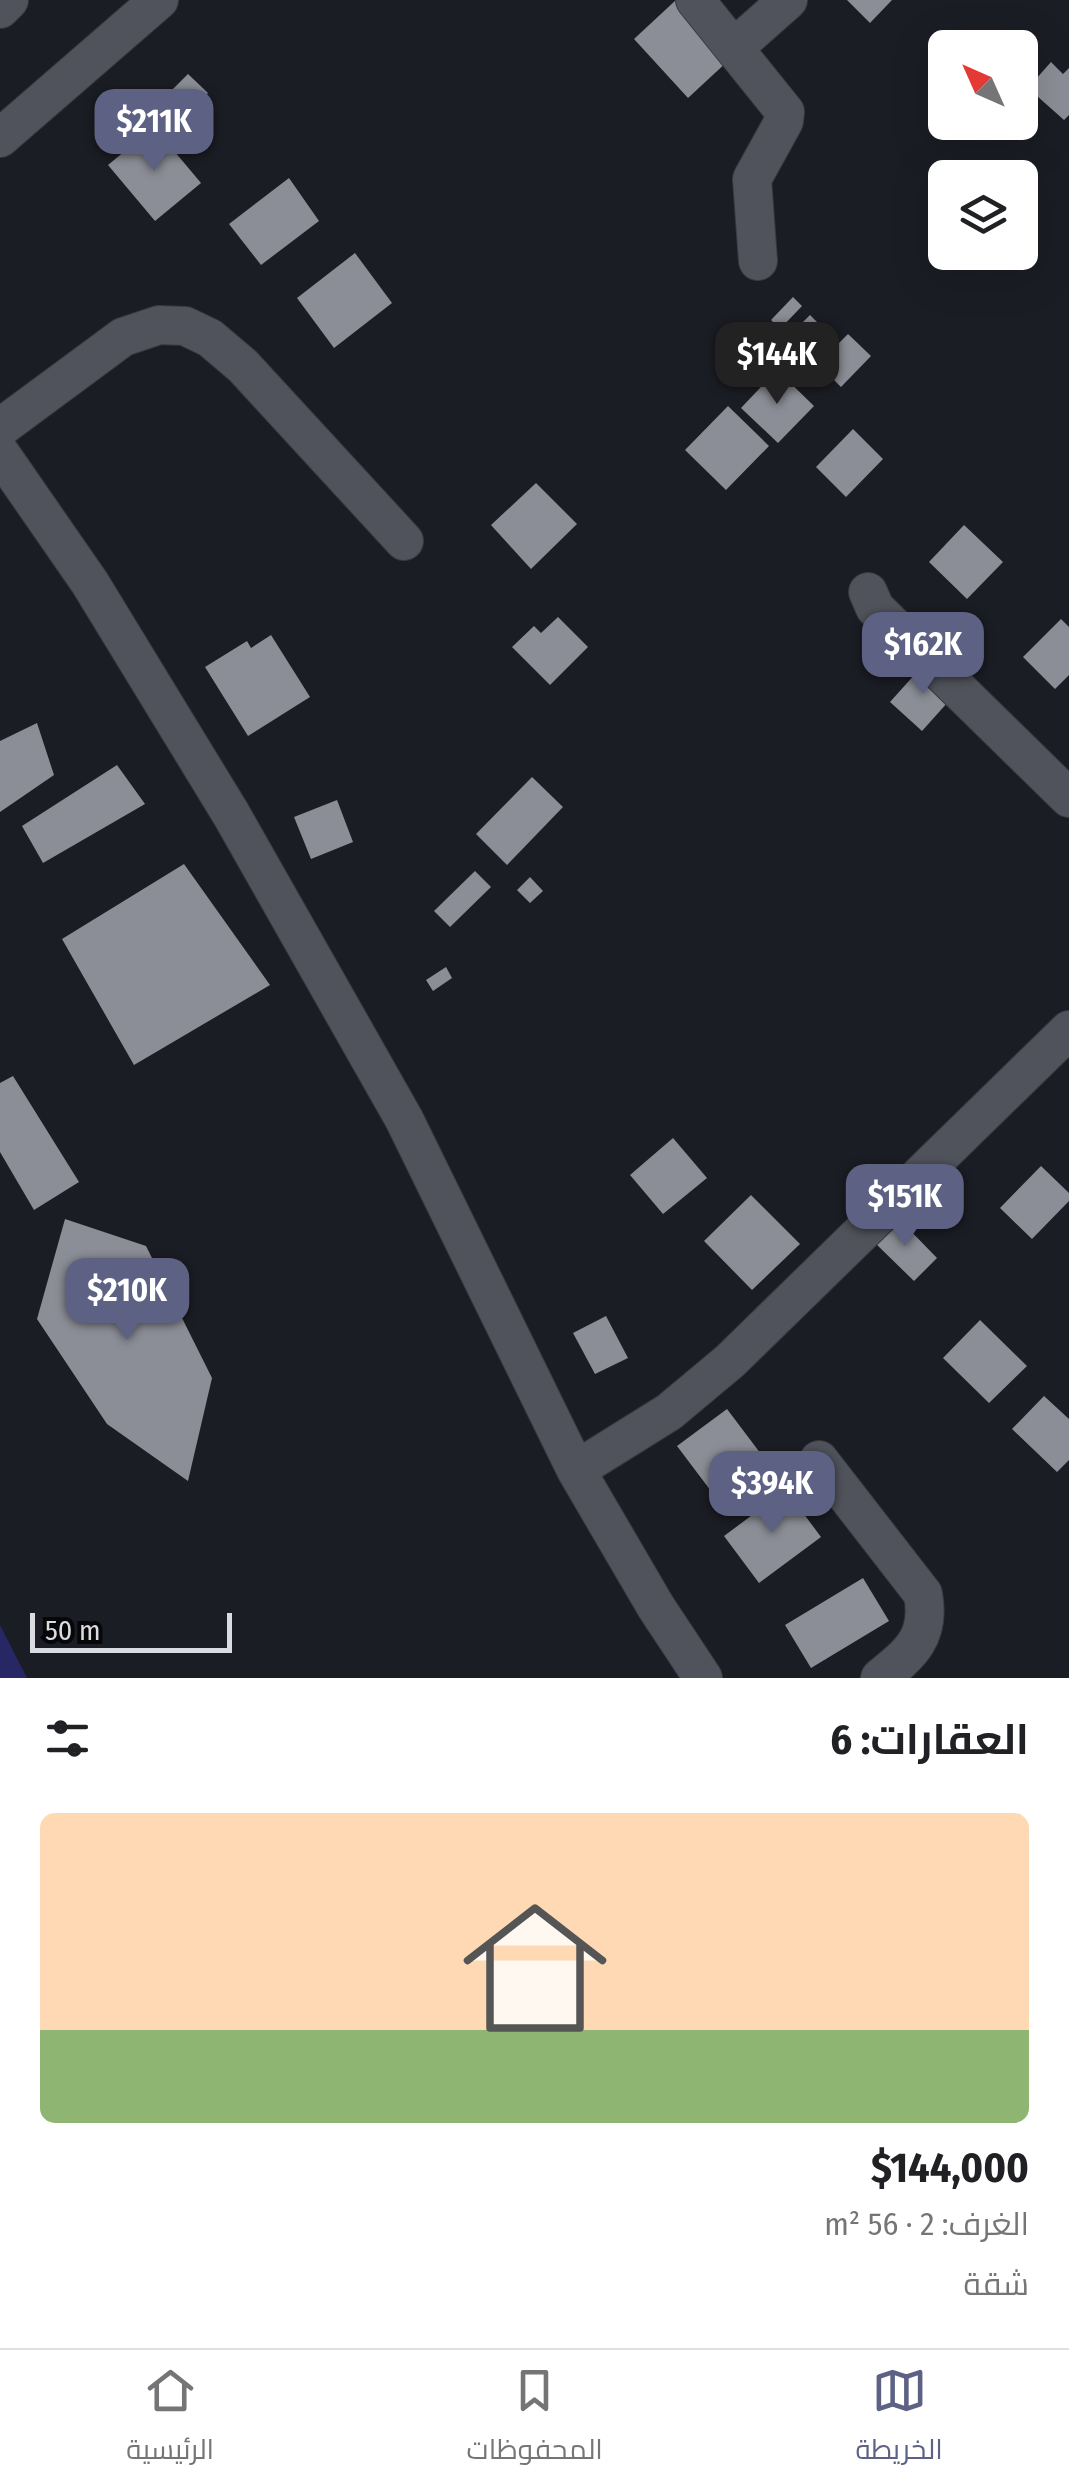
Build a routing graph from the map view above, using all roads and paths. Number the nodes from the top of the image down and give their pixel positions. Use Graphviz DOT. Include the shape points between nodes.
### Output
graph roads {
  1 [pos="10,0"];
  2 [pos="159,0"];
  3 [pos="696,0"];
  4 [pos="788,0"];
  5 [pos="0,9"];
  6 [pos="735,48"];
  7 [pos="0,138"];
  8 [pos="758,260"];
  9 [pos="0,428"];
  10 [pos="0,453"];
  11 [pos="404,540"];
  12 [pos="868,592"];
  13 [pos="1069,798"];
  14 [pos="1069,1030"];
  15 [pos="819,1460"];
  16 [pos="576,1470"];
  17 [pos="703,1678"];
  18 [pos="880,1678"];
  1 -- 5 [label="street"];
  2 -- 7 [label="street"];
  3 -- 6 [label="street"];
  4 -- 6 [label="street"];
  6 -- 8 [label="street" via="785,112 752,179"];
  9 -- 11 [label="street" via="124,337 159,325 185,326 242,366"];
  10 -- 16 [label="street" via="90,583 322,973 404,1120"];
  12 -- 13 [label="street" via="875,608"];
  14 -- 16 [label="street" via="730,1361 668,1412"];
  15 -- 18 [label="street" via="923,1594 927,1618 918,1641"];
  16 -- 17 [label="street"];
}
